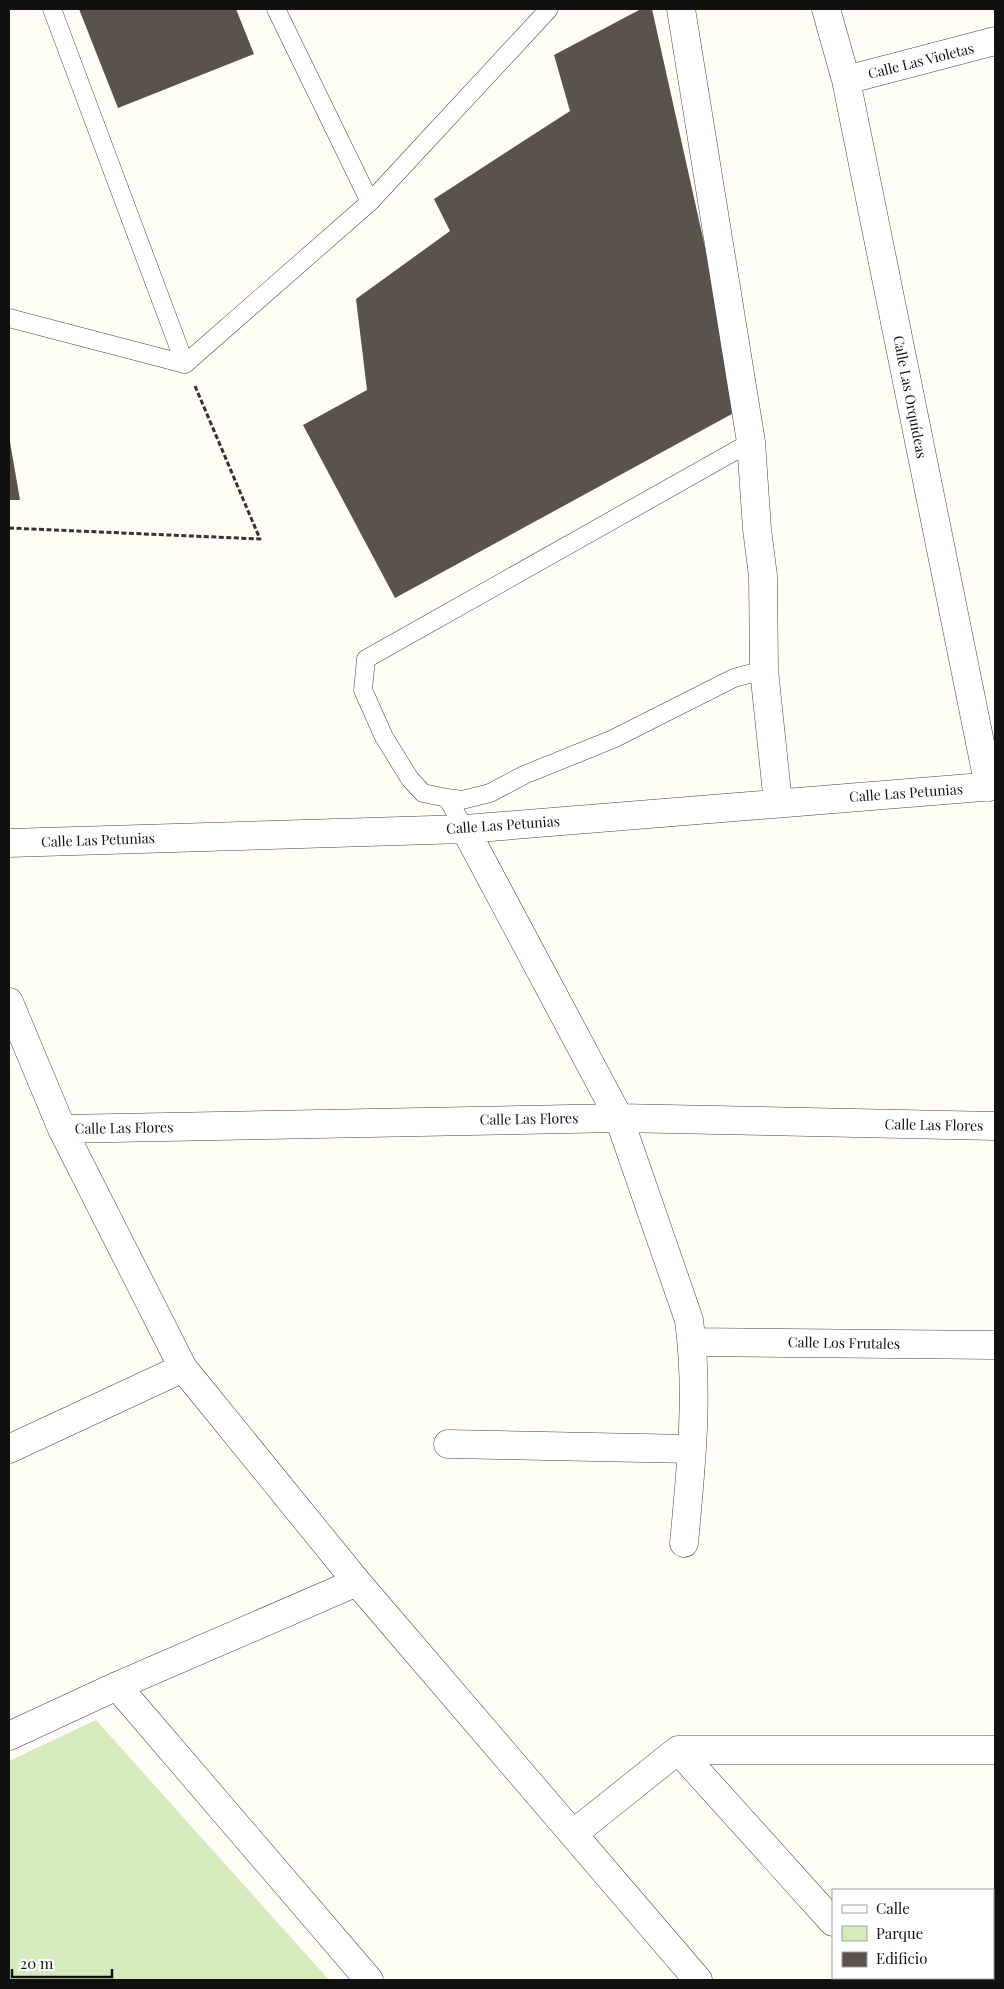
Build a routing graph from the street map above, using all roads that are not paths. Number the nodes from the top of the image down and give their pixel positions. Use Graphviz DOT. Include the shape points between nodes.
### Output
graph roads {
  1 [pos="52,9"];
  2 [pos="276,9"];
  3 [pos="549,9"];
  4 [pos="680,9"];
  5 [pos="826,9"];
  6 [pos="995,42"];
  7 [pos="846,80"];
  8 [pos="370,202"];
  9 [pos="9,318"];
  10 [pos="185,364"];
  11 [pos="751,442"];
  12 [pos="764,670"];
  13 [pos="992,786"];
  14 [pos="447,798"];
  15 [pos="778,803"];
  16 [pos="465,829"];
  17 [pos="9,843"];
  18 [pos="9,1002"];
  19 [pos="619,1118"];
  20 [pos="995,1126"];
  21 [pos="62,1129"];
  22 [pos="692,1342"];
  23 [pos="995,1345"];
  24 [pos="183,1368"];
  25 [pos="448,1444"];
  26 [pos="692,1448"];
  27 [pos="9,1449"];
  28 [pos="684,1543"];
  29 [pos="357,1582"];
  30 [pos="117,1686"];
  31 [pos="9,1736"];
  32 [pos="678,1750"];
  33 [pos="995,1750"];
  34 [pos="573,1834"];
  35 [pos="832,1921"];
  36 [pos="369,1980"];
  37 [pos="698,1980"];
  1 -- 10 [label="lane"];
  2 -- 8 [label="lane"];
  3 -- 8 [label="lane"];
  4 -- 11 [label="street"];
  5 -- 7 [label="street, Calle Las Orquídeas"];
  6 -- 7 [label="street, Calle Las Violetas"];
  7 -- 13 [label="street, Calle Las Orquídeas"];
  8 -- 10 [label="lane"];
  9 -- 10 [label="lane"];
  11 -- 12 [label="street" via="763,576"];
  11 -- 14 [label="lane" via="366,660 363,690 384,737 410,779 423,793"];
  12 -- 14 [label="lane" via="734,678 614,739 524,775 490,794 462,800"];
  12 -- 15 [label="street"];
  13 -- 15 [label="street, Calle Las Petunias"];
  14 -- 16 [label="lane"];
  15 -- 16 [label="street, Calle Las Petunias"];
  16 -- 17 [label="street, Calle Las Petunias"];
  16 -- 19 [label="street"];
  18 -- 21 [label="street"];
  19 -- 20 [label="street, Calle Las Flores"];
  19 -- 21 [label="street, Calle Las Flores"];
  19 -- 22 [label="street" via="689,1320"];
  21 -- 24 [label="street"];
  22 -- 23 [label="street, Calle Los Frutales"];
  22 -- 26 [label="street"];
  24 -- 27 [label="street"];
  24 -- 29 [label="street"];
  25 -- 26 [label="street"];
  26 -- 28 [label="street"];
  29 -- 30 [label="street"];
  29 -- 34 [label="street"];
  30 -- 31 [label="street"];
  30 -- 36 [label="street"];
  32 -- 33 [label="street"];
  32 -- 34 [label="street"];
  32 -- 35 [label="street"];
  34 -- 37 [label="street"];
}
